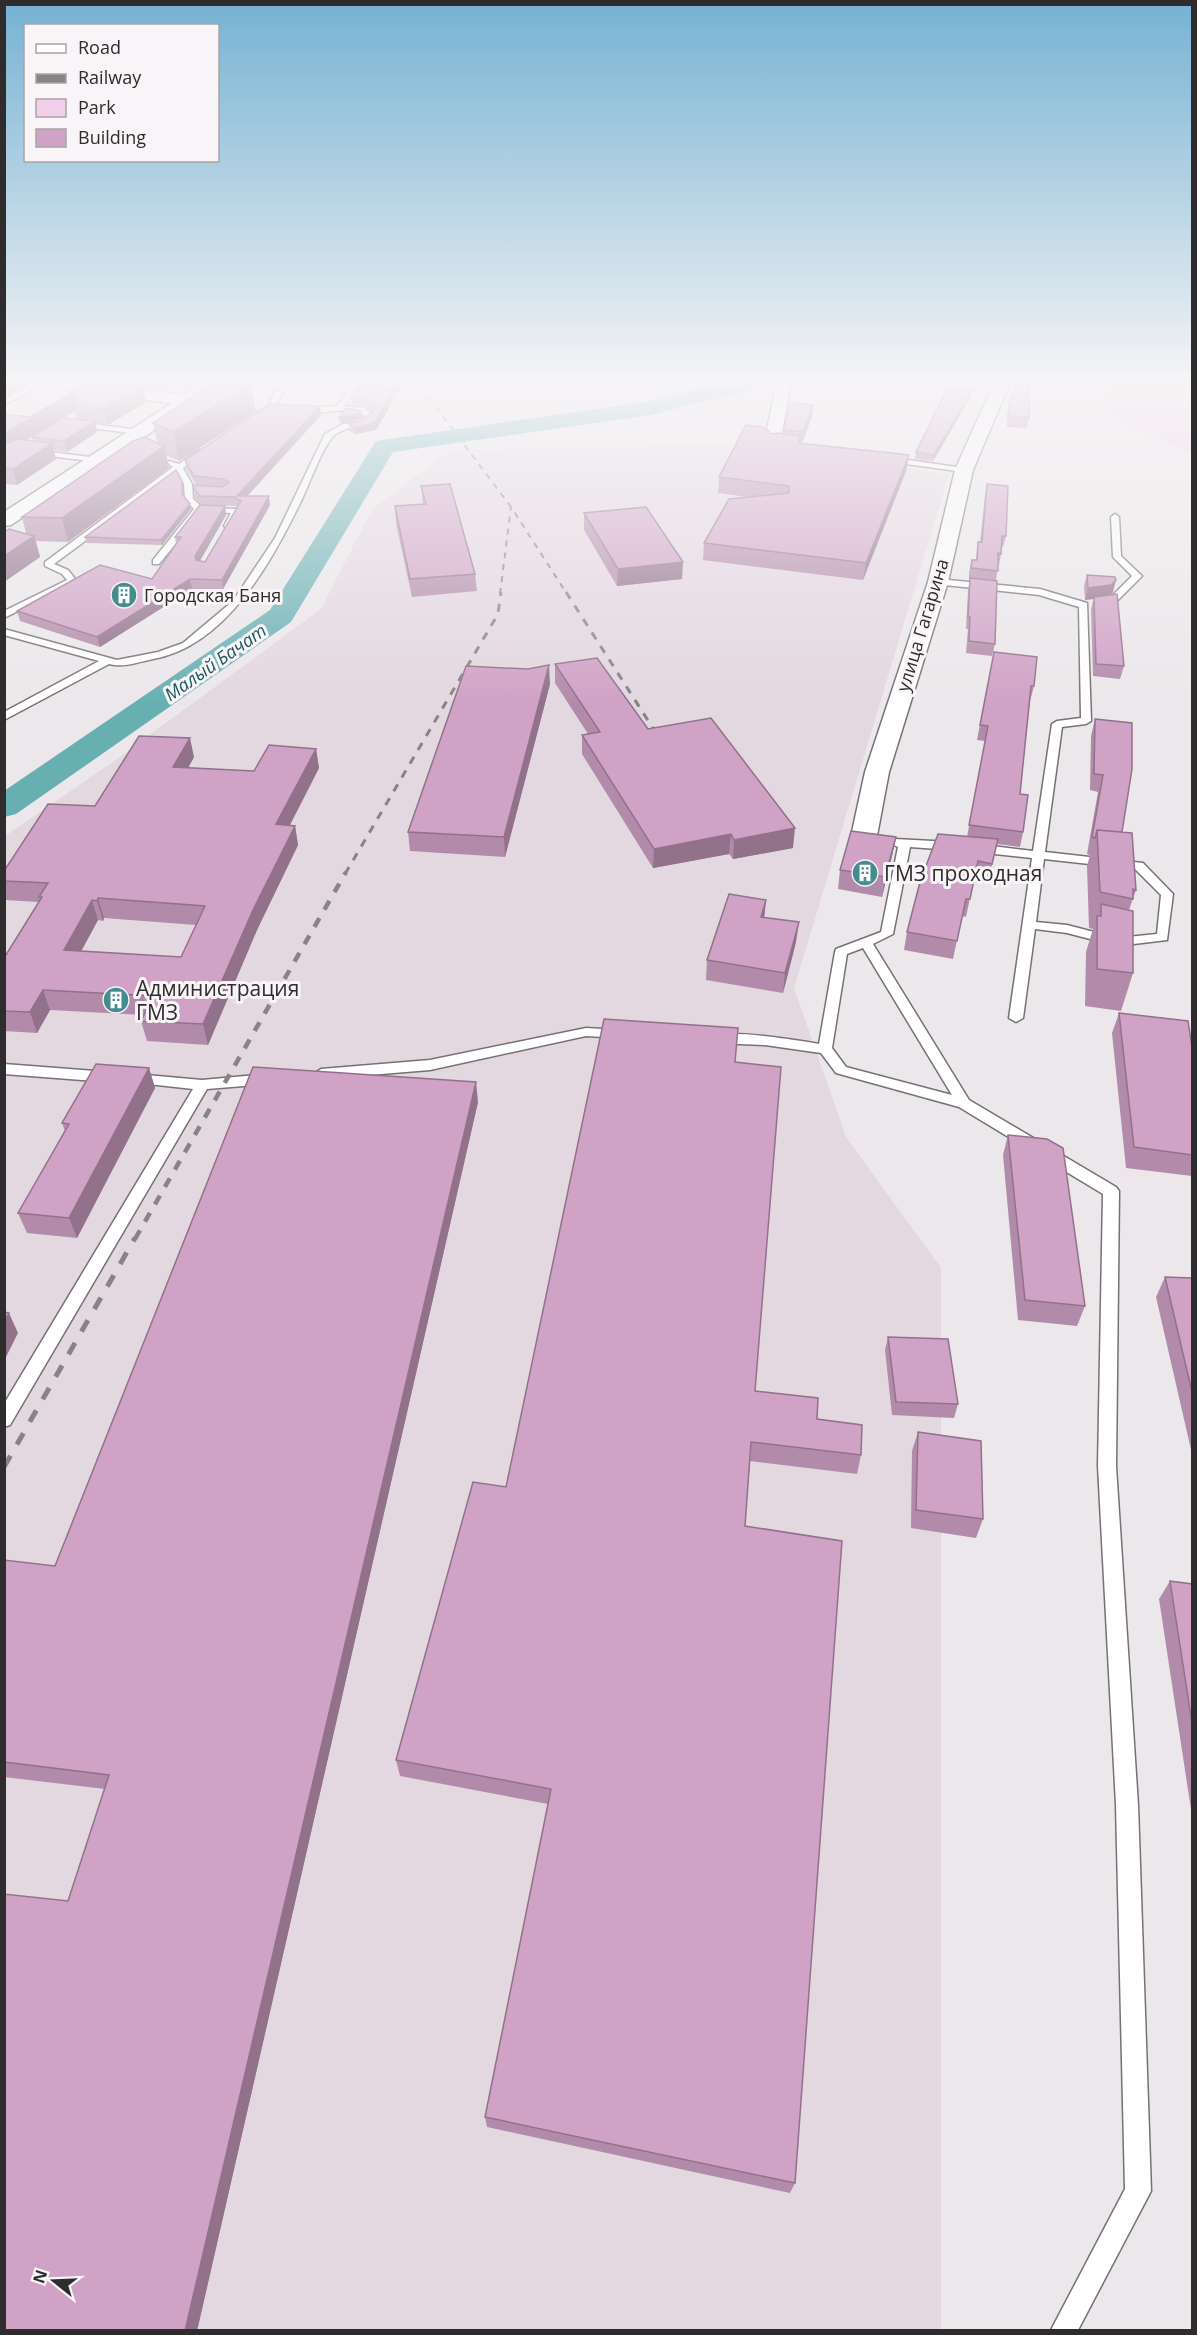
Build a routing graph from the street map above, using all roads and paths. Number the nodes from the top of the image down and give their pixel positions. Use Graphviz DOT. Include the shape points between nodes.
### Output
graph roads {
  1 [pos="56,487"];
  2 [pos="151,487"];
  3 [pos="303,487"];
  4 [pos="960,487"];
  5 [pos="191,489"];
  6 [pos="202,490"];
  7 [pos="199,509"];
  8 [pos="1115,517"];
  9 [pos="4,521"];
  10 [pos="220,539"];
  11 [pos="156,562"];
  12 [pos="938,582"];
  13 [pos="1084,605"];
  14 [pos="4,615"];
  15 [pos="4,632"];
  16 [pos="108,660"];
  17 [pos="4,717"];
  18 [pos="873,842"];
  19 [pos="904,843"];
  20 [pos="1039,856"];
  21 [pos="1029,924"];
  22 [pos="866,942"];
  23 [pos="1016,1018"];
  24 [pos="634,1034"];
  25 [pos="705,1037"];
  26 [pos="825,1049"];
  27 [pos="4,1069"];
  28 [pos="304,1076"];
  29 [pos="281,1078"];
  30 [pos="202,1085"];
  31 [pos="964,1103"];
  32 [pos="4,1420"];
  33 [pos="1064,2331"];
  1 -- 9 [label="street"];
  2 -- 14 [label="lane" via="48,564 72,580"];
  3 -- 16 [label="lane" via="279,538 236,603 186,645 160,655 117,663"];
  4 -- 12 [label="street, улица Гагарина"];
  5 -- 6 [label="lane"];
  5 -- 7 [label="lane" via="189,500"];
  7 -- 10 [label="lane" via="236,511"];
  7 -- 11 [label="lane"];
  8 -- 13 [label="lane" via="1117,557 1137,576 1112,601"];
  12 -- 13 [label="lane" via="1040,592"];
  12 -- 18 [label="street, улица Гагарина" via="876,772"];
  13 -- 20 [label="lane" via="1086,721 1057,724"];
  15 -- 16 [label="lane"];
  16 -- 17 [label="lane"];
  18 -- 19 [label="lane"];
  19 -- 20 [label="lane"];
  19 -- 22 [label="lane" via="887,934"];
  20 -- 21 [label="lane"];
  20 -- 21 [label="lane" via="1139,866 1167,894 1163,937 1117,942"];
  21 -- 23 [label="lane"];
  22 -- 26 [label="lane" via="841,952"];
  22 -- 31 [label="lane"];
  24 -- 28 [label="lane" via="586,1032 430,1065"];
  25 -- 26 [label="lane"];
  26 -- 31 [label="lane" via="841,1070"];
  27 -- 30 [label="lane"];
  29 -- 30 [label="lane"];
  30 -- 32 [label="lane"];
  31 -- 33 [label="lane" via="1111,1191 1107,1466 1127,1805 1138,2191"];
}
